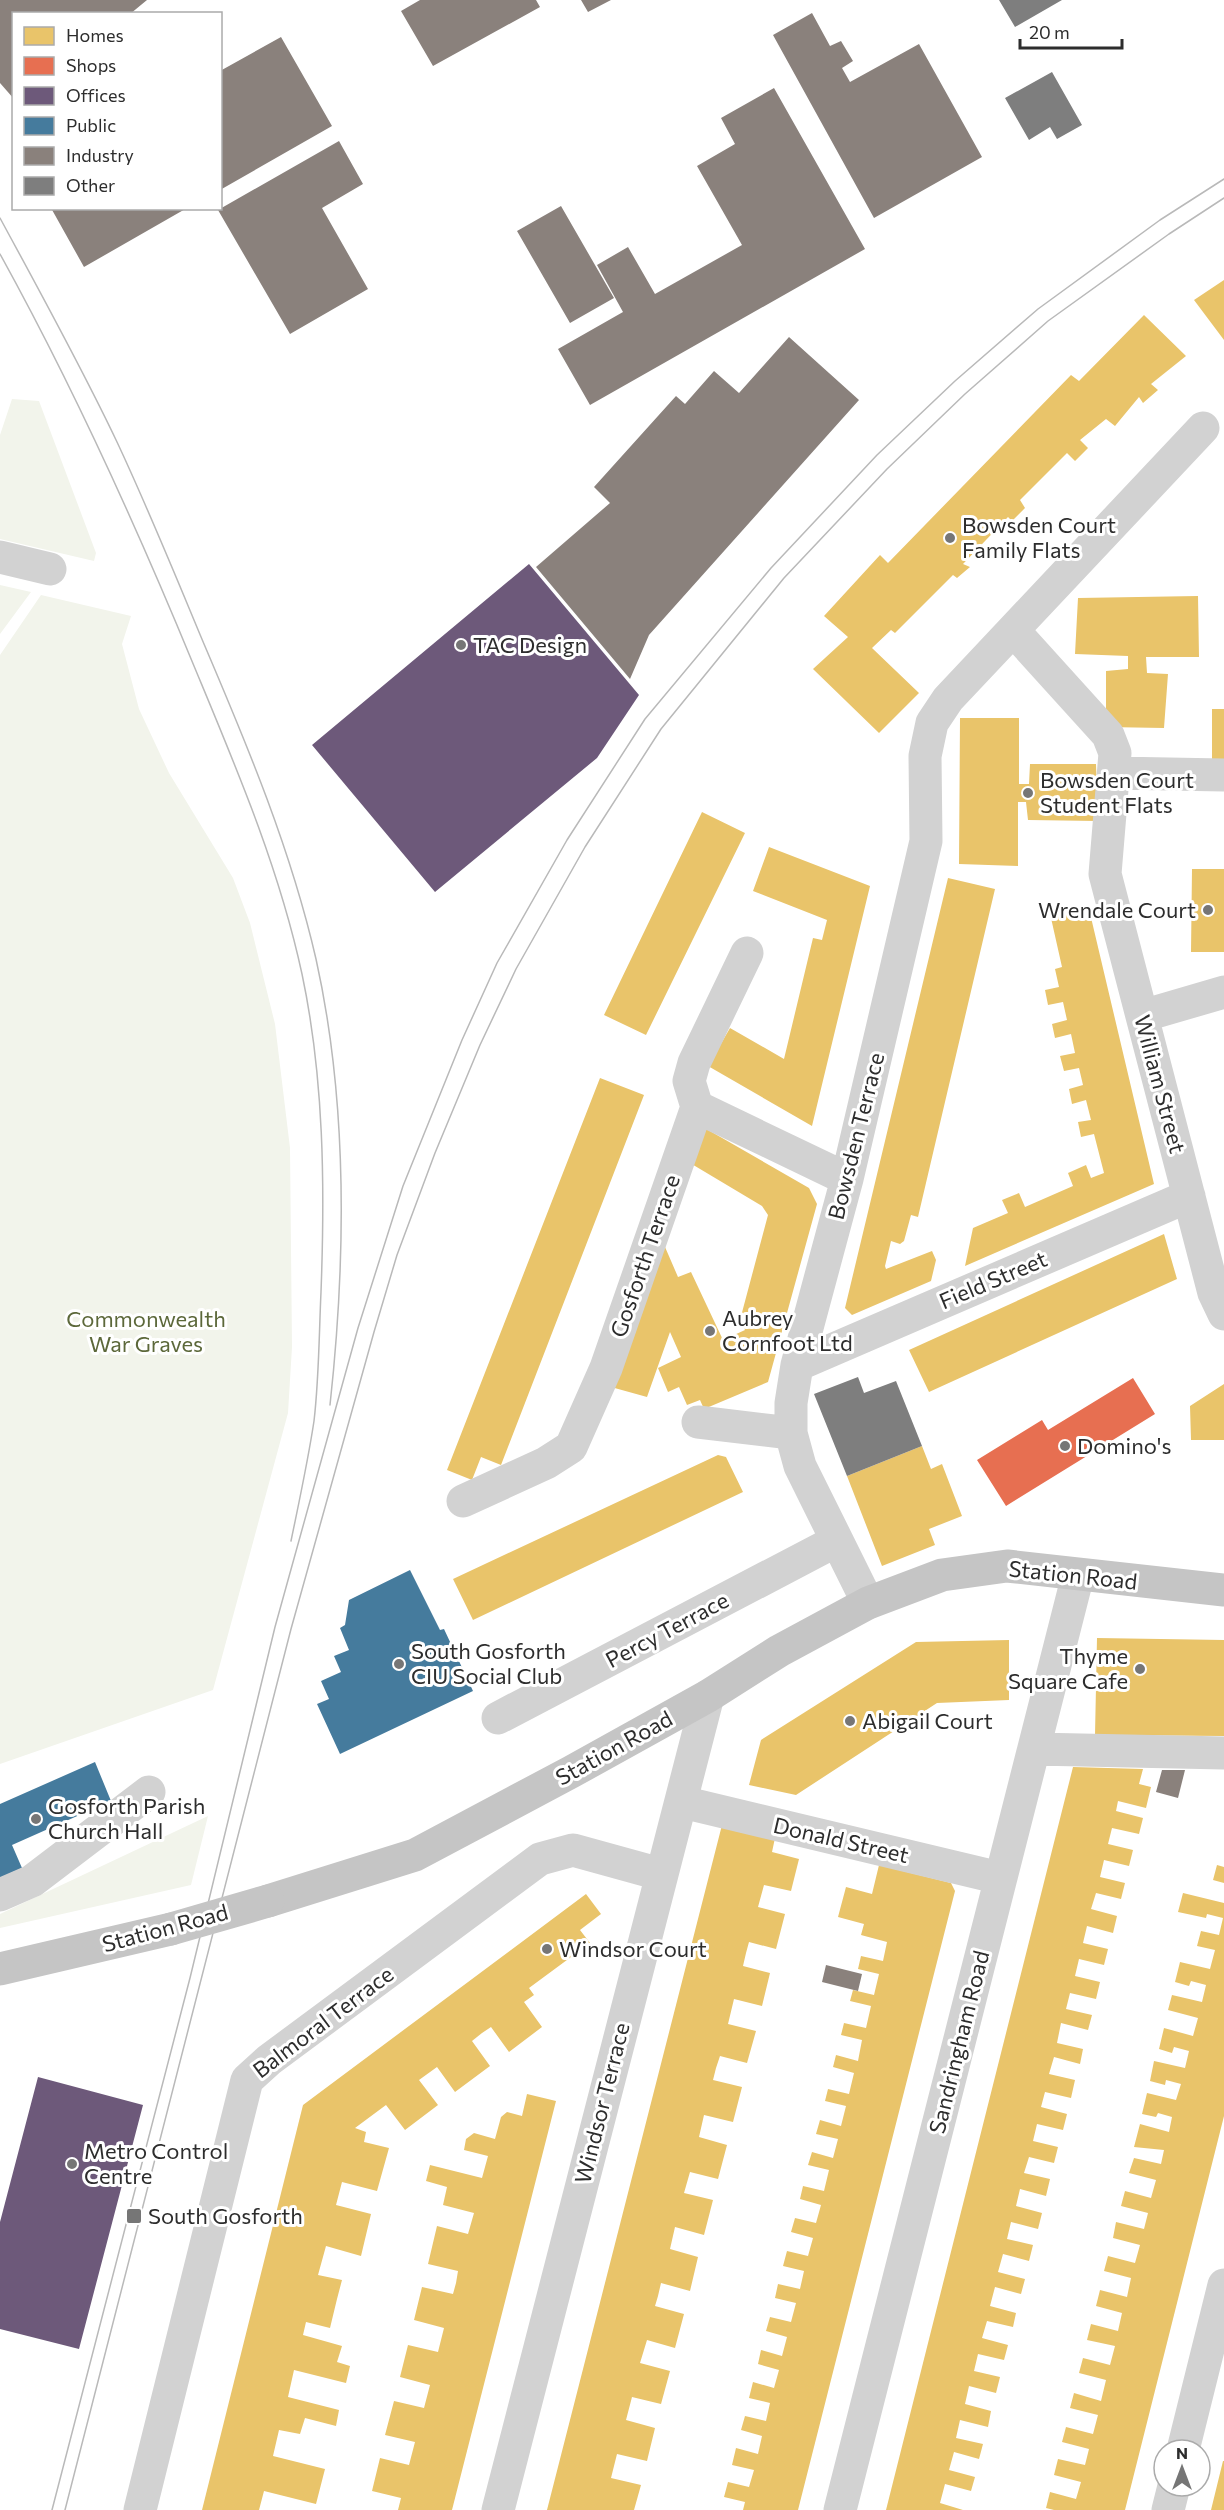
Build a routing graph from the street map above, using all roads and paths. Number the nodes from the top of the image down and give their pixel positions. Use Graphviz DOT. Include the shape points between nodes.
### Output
graph roads {
  1 [pos="1203,428"];
  2 [pos="0,557"];
  3 [pos="50,569"];
  4 [pos="1013,630"];
  5 [pos="1114,773"];
  6 [pos="1224,775"];
  7 [pos="747,953"];
  8 [pos="1224,992"];
  9 [pos="1142,1016"];
  10 [pos="697,1107"];
  11 [pos="847,1179"];
  12 [pos="1189,1196"];
  13 [pos="1219,1303"];
  14 [pos="797,1365"];
  15 [pos="699,1422"];
  16 [pos="791,1432"];
  17 [pos="463,1501"];
  18 [pos="836,1541"];
  19 [pos="1078,1575"];
  20 [pos="1224,1590"];
  21 [pos="868,1603"];
  22 [pos="708,1696"];
  23 [pos="498,1718"];
  24 [pos="1034,1749"];
  25 [pos="1224,1753"];
  26 [pos="149,1792"];
  27 [pos="682,1802"];
  28 [pos="660,1874"];
  29 [pos="1000,1878"];
  30 [pos="0,1895"];
  31 [pos="0,1969"];
  32 [pos="1224,2284"];
  33 [pos="1186,2438"];
  34 [pos="140,2510"];
  35 [pos="498,2510"];
  36 [pos="840,2510"];
  1 -- 4 [label="street, Bowsden Terrace"];
  2 -- 3 [label="street"];
  4 -- 5 [label="street, William Street" via="1108,735 1115,753"];
  4 -- 11 [label="street, Bowsden Terrace" via="948,699 932,723 925,756 926,841"];
  5 -- 6 [label="street"];
  5 -- 9 [label="street, William Street" via="1105,874"];
  7 -- 10 [label="street" via="694,1063 689,1081"];
  8 -- 9 [label="street"];
  9 -- 12 [label="street, William Street"];
  10 -- 11 [label="street"];
  10 -- 17 [label="street, Gosforth Terrace" via="606,1368 571,1447 546,1463"];
  11 -- 14 [label="street, Bowsden Terrace"];
  12 -- 13 [label="street, William Street"];
  12 -- 14 [label="street, Field Street"];
  14 -- 16 [label="street, Bowsden Terrace"];
  15 -- 16 [label="street"];
  16 -- 18 [label="street, Bowsden Terrace" via="800,1466"];
  18 -- 21 [label="street, Bowsden Terrace"];
  18 -- 23 [label="street, Percy Terrace"];
  19 -- 20 [label="main road, Station Road"];
  19 -- 21 [label="main road, Station Road" via="1007,1566 942,1575"];
  19 -- 24 [label="street, Sandringham Road"];
  21 -- 22 [label="main road, Station Road" via="778,1651"];
  22 -- 27 [label="street, Windsor Terrace"];
  22 -- 31 [label="main road, Station Road, bridge" via="415,1855 171,1929"];
  24 -- 25 [label="street"];
  24 -- 29 [label="street, Sandringham Road"];
  26 -- 30 [label="street" via="32,1881"];
  27 -- 28 [label="street, Windsor Terrace"];
  27 -- 29 [label="street, Donald Street"];
  28 -- 34 [label="street, Balmoral Terrace" via="573,1850 540,1859 268,2060 247,2080"];
  28 -- 35 [label="street, Windsor Terrace"];
  29 -- 36 [label="street, Sandringham Road"];
  32 -- 33 [label="street"];
}
